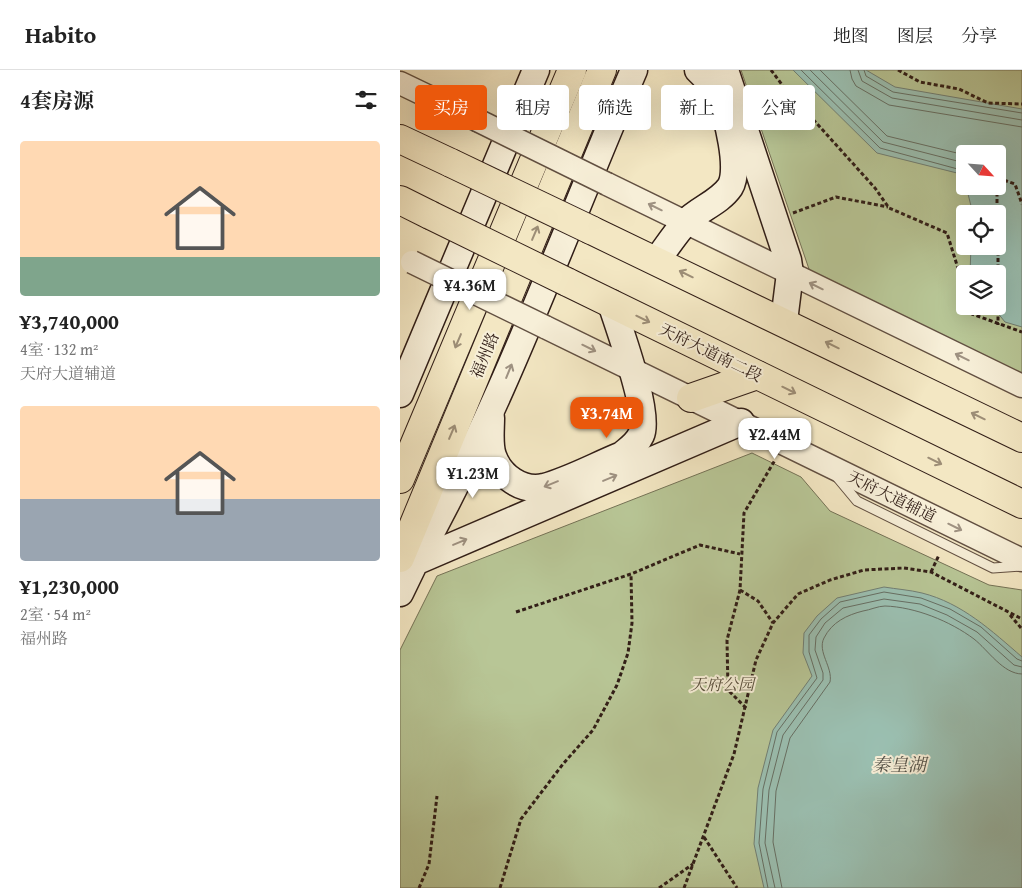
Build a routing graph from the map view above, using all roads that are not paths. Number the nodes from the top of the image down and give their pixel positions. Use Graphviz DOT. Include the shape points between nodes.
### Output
graph roads {
  1 [pos="536,70"];
  2 [pos="572,70"];
  3 [pos="602,70"];
  4 [pos="646,70"];
  5 [pos="698,70"];
  6 [pos="725,70"];
  7 [pos="630,78"];
  8 [pos="400,82"];
  9 [pos="400,139"];
  10 [pos="400,200"];
  11 [pos="686,222"];
  12 [pos="406,259"];
  13 [pos="657,260"];
  14 [pos="790,273"];
  15 [pos="611,304"];
  16 [pos="784,321"];
  17 [pos="631,369"];
  18 [pos="405,372"];
  19 [pos="757,374"];
  20 [pos="1022,386"];
  21 [pos="400,394"];
  22 [pos="691,398"];
  23 [pos="491,416"];
  24 [pos="741,422"];
  25 [pos="1022,438"];
  26 [pos="828,465"];
  27 [pos="400,478"];
  28 [pos="1022,504"];
  29 [pos="408,560"];
  30 [pos="1022,560"];
  31 [pos="1022,566"];
  32 [pos="400,593"];
  1 -- 18 [label="main road"];
  2 -- 27 [label="main road, 福州路, one-way"];
  29 -- 3 [label="main road, 福州路, one-way"];
  4 -- 7 [label="main road"];
  5 -- 11 [label="main road" via="708,78 719,99 734,154 734,177 731,186 721,196"];
  6 -- 14 [label="main road"];
  23 -- 7 [label="main road, one-way"];
  11 -- 8 [label="street, one-way, bridge"];
  9 -- 13 [label="main road, bridge"];
  10 -- 15 [label="main road, 天府大道南二段, bridge"];
  11 -- 13 [label="main road"];
  11 -- 14 [label="street"];
  12 -- 17 [label="street, 天府大道辅道, one-way, bridge"];
  16 -- 13 [label="main road, one-way"];
  14 -- 16 [label="main road"];
  20 -- 14 [label="street, one-way"];
  15 -- 17 [label="main road"];
  15 -- 19 [label="main road, 天府大道南二段, one-way"];
  25 -- 16 [label="main road, one-way"];
  17 -- 22 [label="street, 天府大道辅道"];
  17 -- 23 [label="main road, one-way" via="644,422 642,434 622,455 543,487 519,484 500,470 492,454"];
  18 -- 21 [label="main road"];
  19 -- 22 [label="main road"];
  19 -- 28 [label="main road, 天府大道南二段, one-way"];
  22 -- 24 [label="street, 天府大道辅道"];
  23 -- 29 [label="main road" via="444,510"];
  24 -- 26 [label="street, 天府大道辅道"];
  29 -- 24 [label="main road, one-way"];
  26 -- 30 [label="street, 天府大道辅道, one-way"];
  26 -- 31 [label="lane" via="857,501 993,568"];
  29 -- 32 [label="main road"];
}
